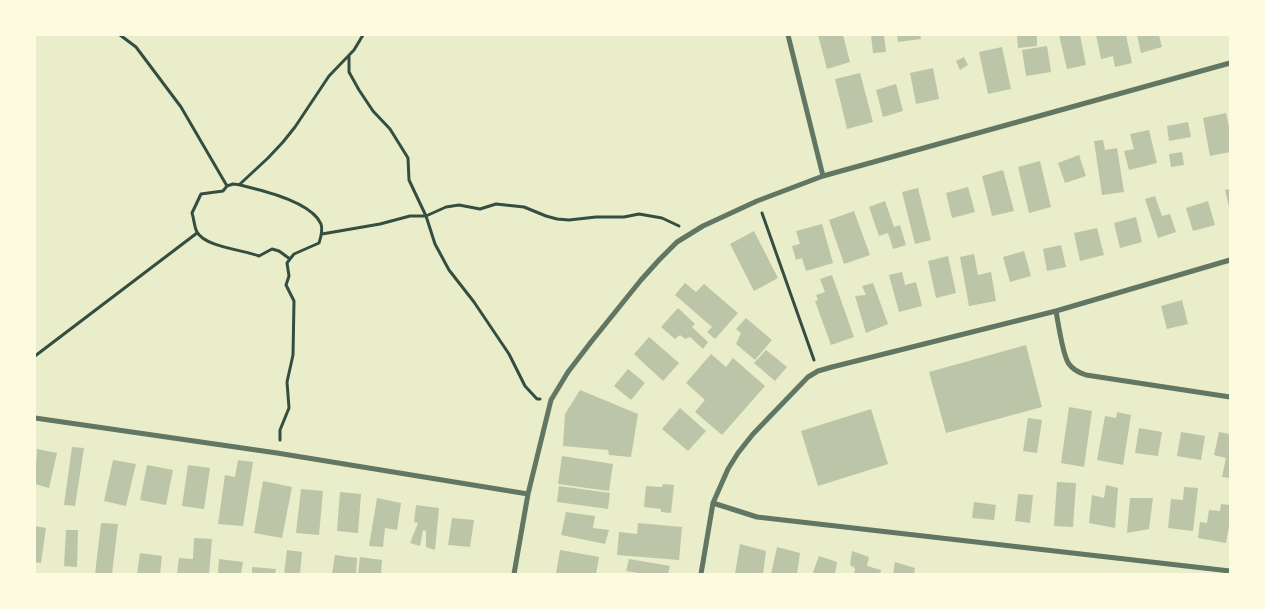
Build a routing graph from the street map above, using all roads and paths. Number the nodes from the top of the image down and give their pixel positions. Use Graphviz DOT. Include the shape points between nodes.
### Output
graph roads {
  1 [pos="120,35"];
  2 [pos="363,35"];
  3 [pos="788,35"];
  4 [pos="349,55"];
  5 [pos="1230,63"];
  6 [pos="823,176"];
  7 [pos="240,184"];
  8 [pos="227,186"];
  9 [pos="757,201"];
  10 [pos="426,216"];
  11 [pos="197,232"];
  12 [pos="322,234"];
  13 [pos="690,234"];
  14 [pos="290,259"];
  15 [pos="1230,260"];
  16 [pos="1056,310"];
  17 [pos="35,356"];
  18 [pos="818,371"];
  19 [pos="1230,397"];
  20 [pos="551,400"];
  21 [pos="35,418"];
  22 [pos="276,453"];
  23 [pos="528,494"];
  24 [pos="712,503"];
  25 [pos="1230,571"];
  26 [pos="514,574"];
  27 [pos="701,574"];
  1 -- 8 [label="path" via="136,47 181,107"];
  2 -- 4 [label="path"];
  3 -- 6 [label="street"];
  4 -- 7 [label="path" via="329,76 284,142"];
  4 -- 10 [label="path" via="349,72 359,90 408,158 409,180"];
  5 -- 6 [label="street"];
  6 -- 9 [label="street"];
  7 -- 8 [label="path"];
  7 -- 12 [label="path" via="300,204 321,224"];
  8 -- 11 [label="path" via="223,191 201,194 192,213"];
  9 -- 13 [label="street"];
  9 -- 18 [label="path"];
  10 -- 12 [label="path" via="410,216"];
  10 -- 13 [label="path" via="446,207 459,205 480,209 496,204 524,207 546,216 569,220 639,214 653,216 672,222"];
  10 -- 20 [label="path" via="435,244 449,270 509,354 525,386 537,399"];
  11 -- 14 [label="path" via="204,239 226,247 259,256 272,249"];
  11 -- 17 [label="path"];
  12 -- 14 [label="path" via="319,243"];
  13 -- 20 [label="street" via="677,242 640,280 568,372"];
  14 -- 22 [label="path" via="286,285 294,301 293,354 287,382 289,408 280,430"];
  15 -- 16 [label="street"];
  16 -- 18 [label="street"];
  16 -- 19 [label="street" via="1066,358 1078,372"];
  18 -- 24 [label="street" via="808,377 753,434 728,469"];
  20 -- 23 [label="street"];
  21 -- 22 [label="street"];
  22 -- 23 [label="street"];
  23 -- 26 [label="street"];
  24 -- 25 [label="street" via="757,517"];
  24 -- 27 [label="street"];
}
